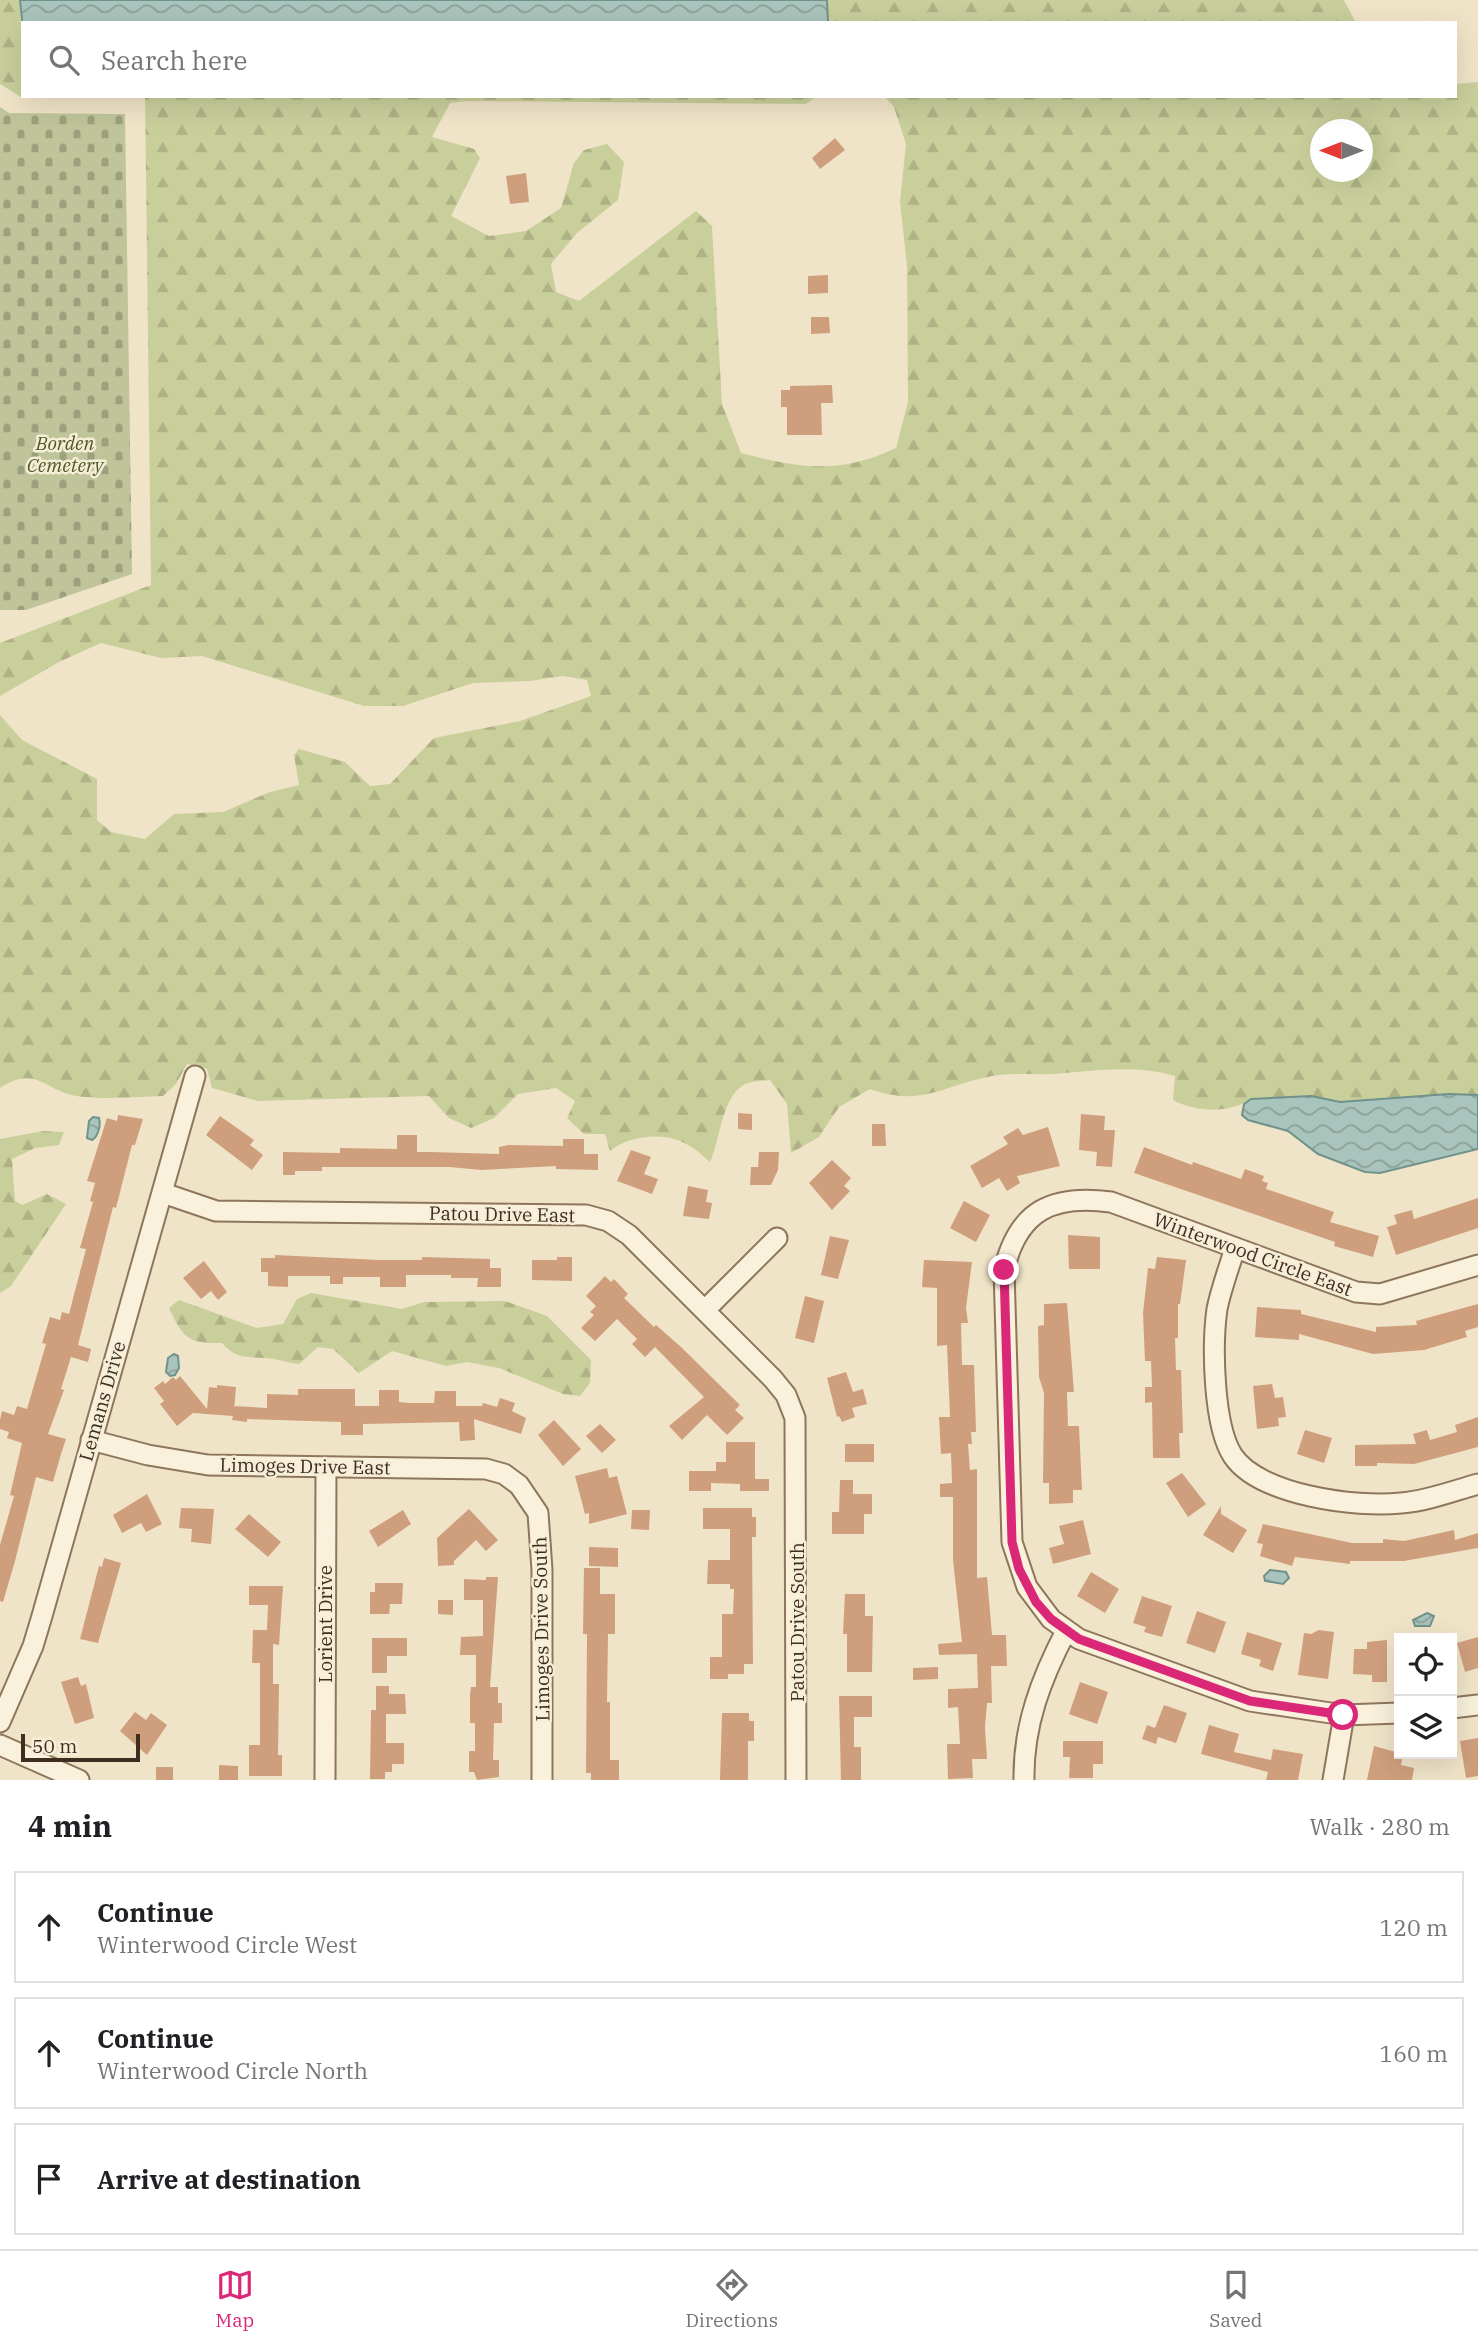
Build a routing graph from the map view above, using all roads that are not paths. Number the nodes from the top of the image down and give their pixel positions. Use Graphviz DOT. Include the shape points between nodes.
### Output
graph roads {
  1 [pos="195,1076"];
  2 [pos="163,1193"];
  3 [pos="777,1238"];
  4 [pos="1235,1248"];
  5 [pos="1478,1265"];
  6 [pos="706,1309"];
  7 [pos="90,1440"];
  8 [pos="797,1463"];
  9 [pos="326,1468"];
  10 [pos="1478,1484"];
  11 [pos="519,1485"];
  12 [pos="1066,1631"];
  13 [pos="1478,1705"];
  14 [pos="1457,1707"];
  15 [pos="1394,1713"];
  16 [pos="1343,1715"];
  17 [pos="0,1722"];
  18 [pos="0,1745"];
  19 [pos="79,1780"];
  20 [pos="325,1780"];
  21 [pos="542,1780"];
  22 [pos="796,1780"];
  23 [pos="1024,1780"];
  24 [pos="1333,1780"];
  1 -- 2 [label="street, Lemans Drive"];
  2 -- 6 [label="street, Patou Drive East" via="216,1211 586,1215 608,1221 629,1235"];
  2 -- 7 [label="street, Lemans Drive"];
  3 -- 6 [label="street"];
  4 -- 5 [label="street, Winterwood Circle East" via="1368,1294"];
  4 -- 10 [label="street" via="1217,1309 1216,1357 1221,1427 1241,1467 1266,1483 1341,1501 1399,1504"];
  4 -- 12 [label="street, Winterwood Circle East" via="1111,1202 1084,1199 1055,1203 1031,1217 1016,1234 1004,1270 1012,1542 1027,1587"];
  6 -- 8 [label="street, Patou Drive East" via="786,1395 795,1418"];
  7 -- 9 [label="street, Limoges Drive East" via="208,1465"];
  7 -- 17 [label="street, Lemans Drive" via="33,1646"];
  8 -- 22 [label="street, Patou Drive South"];
  9 -- 11 [label="street, Limoges Drive East" via="486,1469"];
  9 -- 20 [label="street, Lorient Drive"];
  11 -- 21 [label="street, Limoges Drive South" via="538,1513"];
  12 -- 16 [label="street" via="1250,1701"];
  12 -- 23 [label="street" via="1033,1705"];
  13 -- 14 [label="street"];
  15 -- 16 [label="street"];
  16 -- 24 [label="street"];
  18 -- 19 [label="street"];
}
